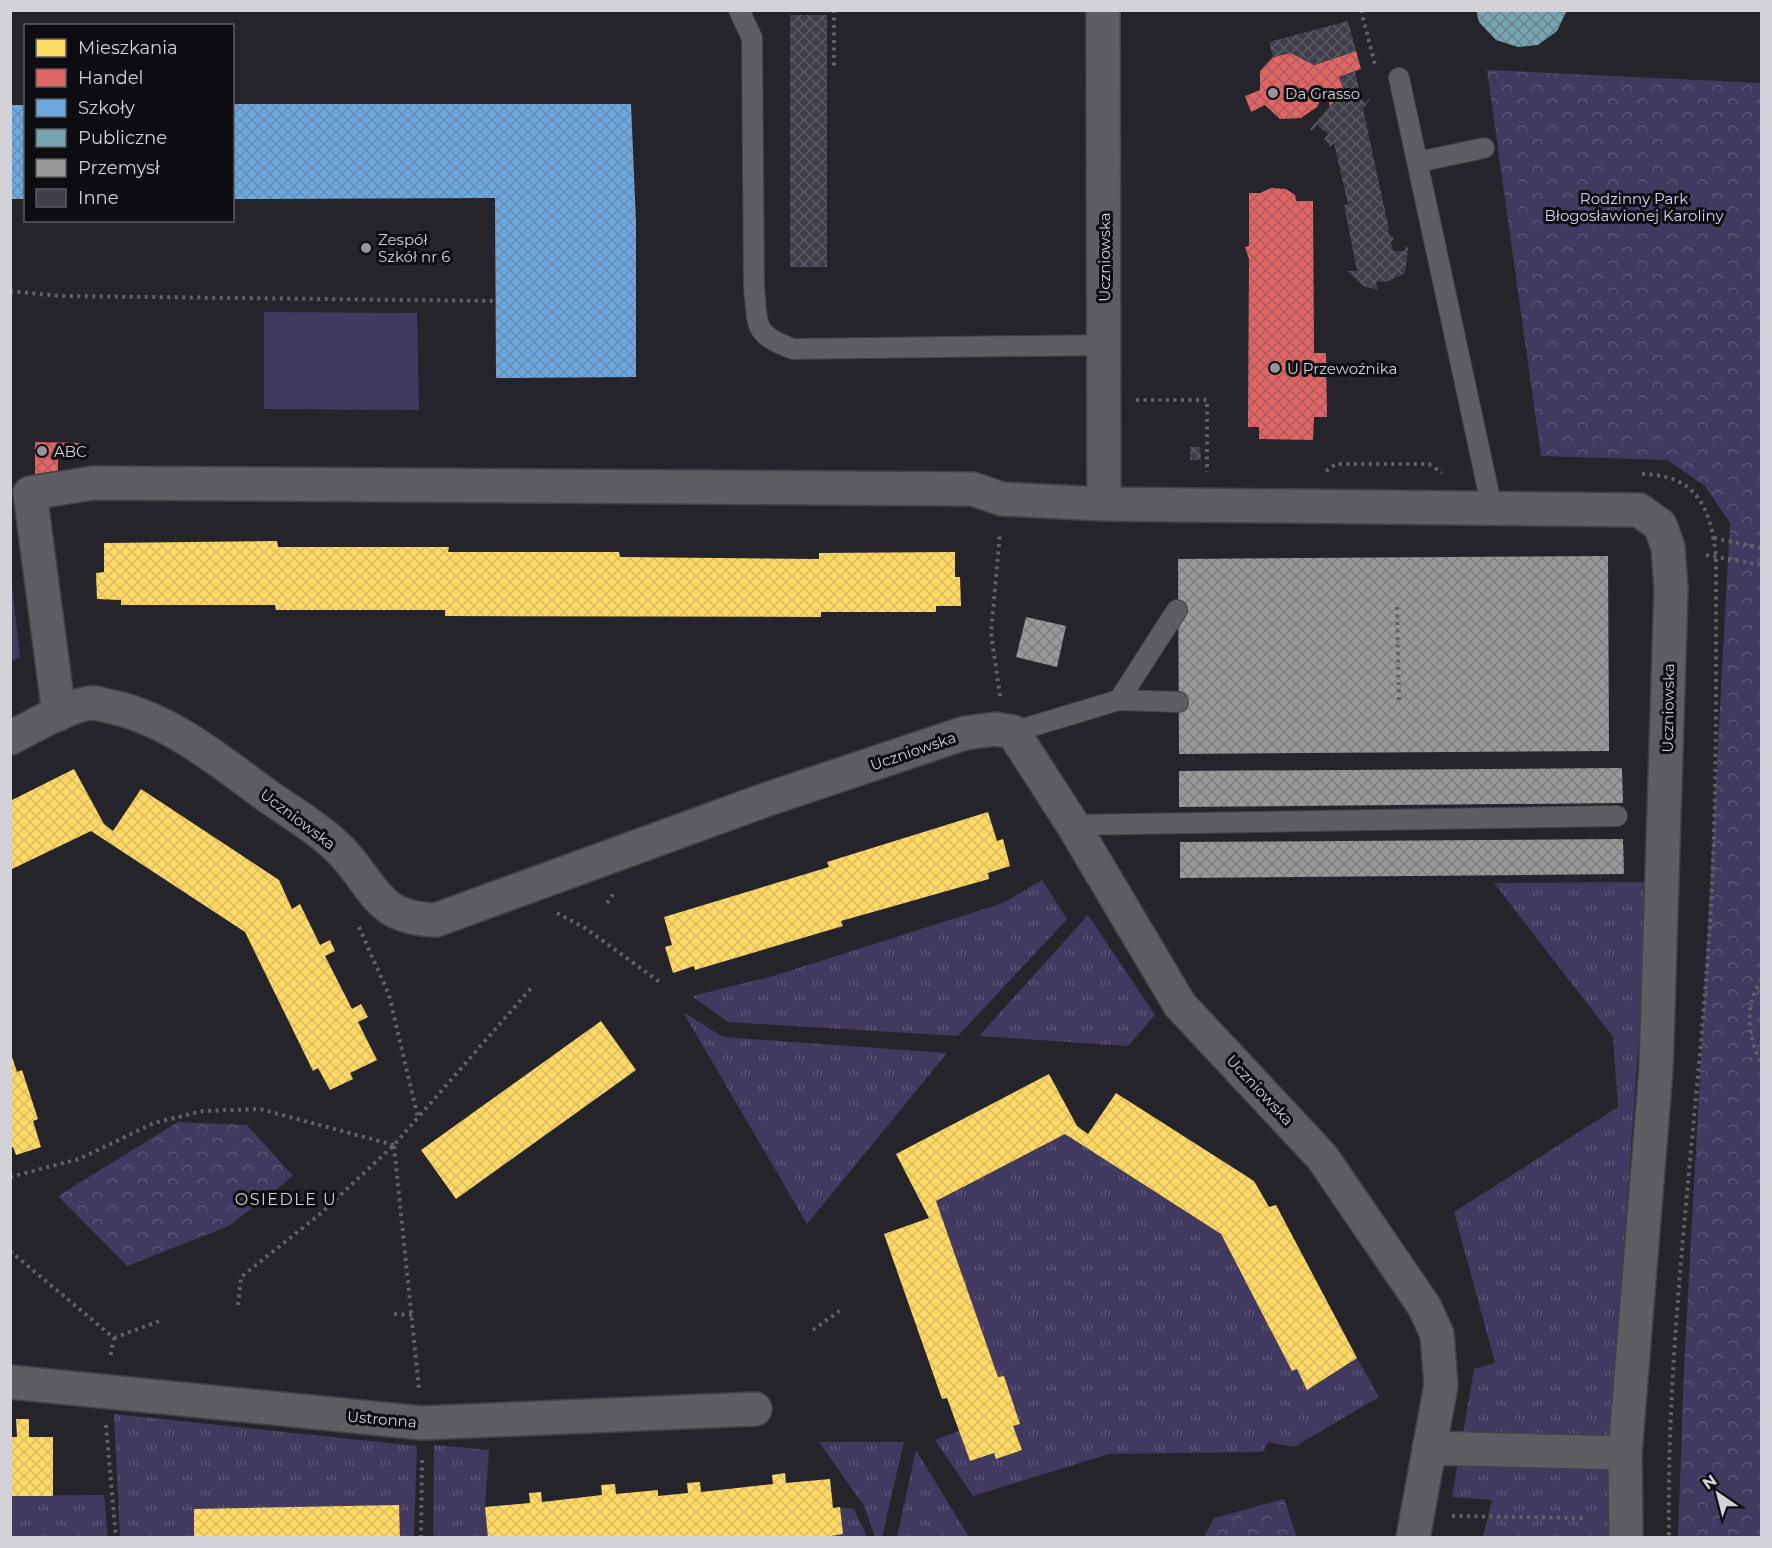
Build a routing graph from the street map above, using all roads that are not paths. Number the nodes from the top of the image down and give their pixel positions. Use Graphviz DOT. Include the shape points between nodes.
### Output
graph roads {
  1 [pos="739,10"];
  2 [pos="1103,10"];
  3 [pos="1399,78"];
  4 [pos="1484,148"];
  5 [pos="1418,162"];
  6 [pos="1105,345"];
  7 [pos="1104,504"];
  8 [pos="1492,508"];
  9 [pos="1177,610"];
  10 [pos="1119,700"];
  11 [pos="1178,702"];
  12 [pos="59,714"];
  13 [pos="1007,717"];
  14 [pos="10,738"];
  15 [pos="1617,816"];
  16 [pos="1073,825"];
  17 [pos="10,1382"];
  18 [pos="755,1409"];
  19 [pos="1429,1448"];
  20 [pos="1625,1453"];
  21 [pos="1413,1538"];
  22 [pos="1626,1538"];
  1 -- 6 [label="lane" via="752,38 753,287 758,325 768,340 793,350"];
  2 -- 6 [label="street, Uczniowska"];
  3 -- 5 [label="lane"];
  4 -- 5 [label="lane"];
  5 -- 8 [label="lane"];
  6 -- 7 [label="street, Uczniowska"];
  7 -- 8 [label="street, Uczniowska"];
  7 -- 12 [label="street, Uczniowska" via="1002,499 973,489 93,483 30,493"];
  8 -- 20 [label="street, Uczniowska" via="1640,510 1660,525 1668,547 1671,589 1667,768 1656,1070"];
  9 -- 10 [label="lane"];
  10 -- 11 [label="lane"];
  10 -- 13 [label="lane"];
  12 -- 13 [label="street, Uczniowska" via="91,702 148,718 193,742 316,830 345,855 389,909 411,919 428,920 765,800 965,733 995,729"];
  12 -- 14 [label="street, Uczniowska"];
  13 -- 16 [label="street, Uczniowska"];
  15 -- 16 [label="lane"];
  16 -- 19 [label="street, Uczniowska" via="1180,1005 1322,1157 1424,1306 1437,1334 1441,1385"];
  17 -- 18 [label="street, Ustronna" via="422,1423"];
  19 -- 20 [label="street"];
  19 -- 21 [label="street, Uczniowska"];
  20 -- 22 [label="street, Uczniowska"];
}
